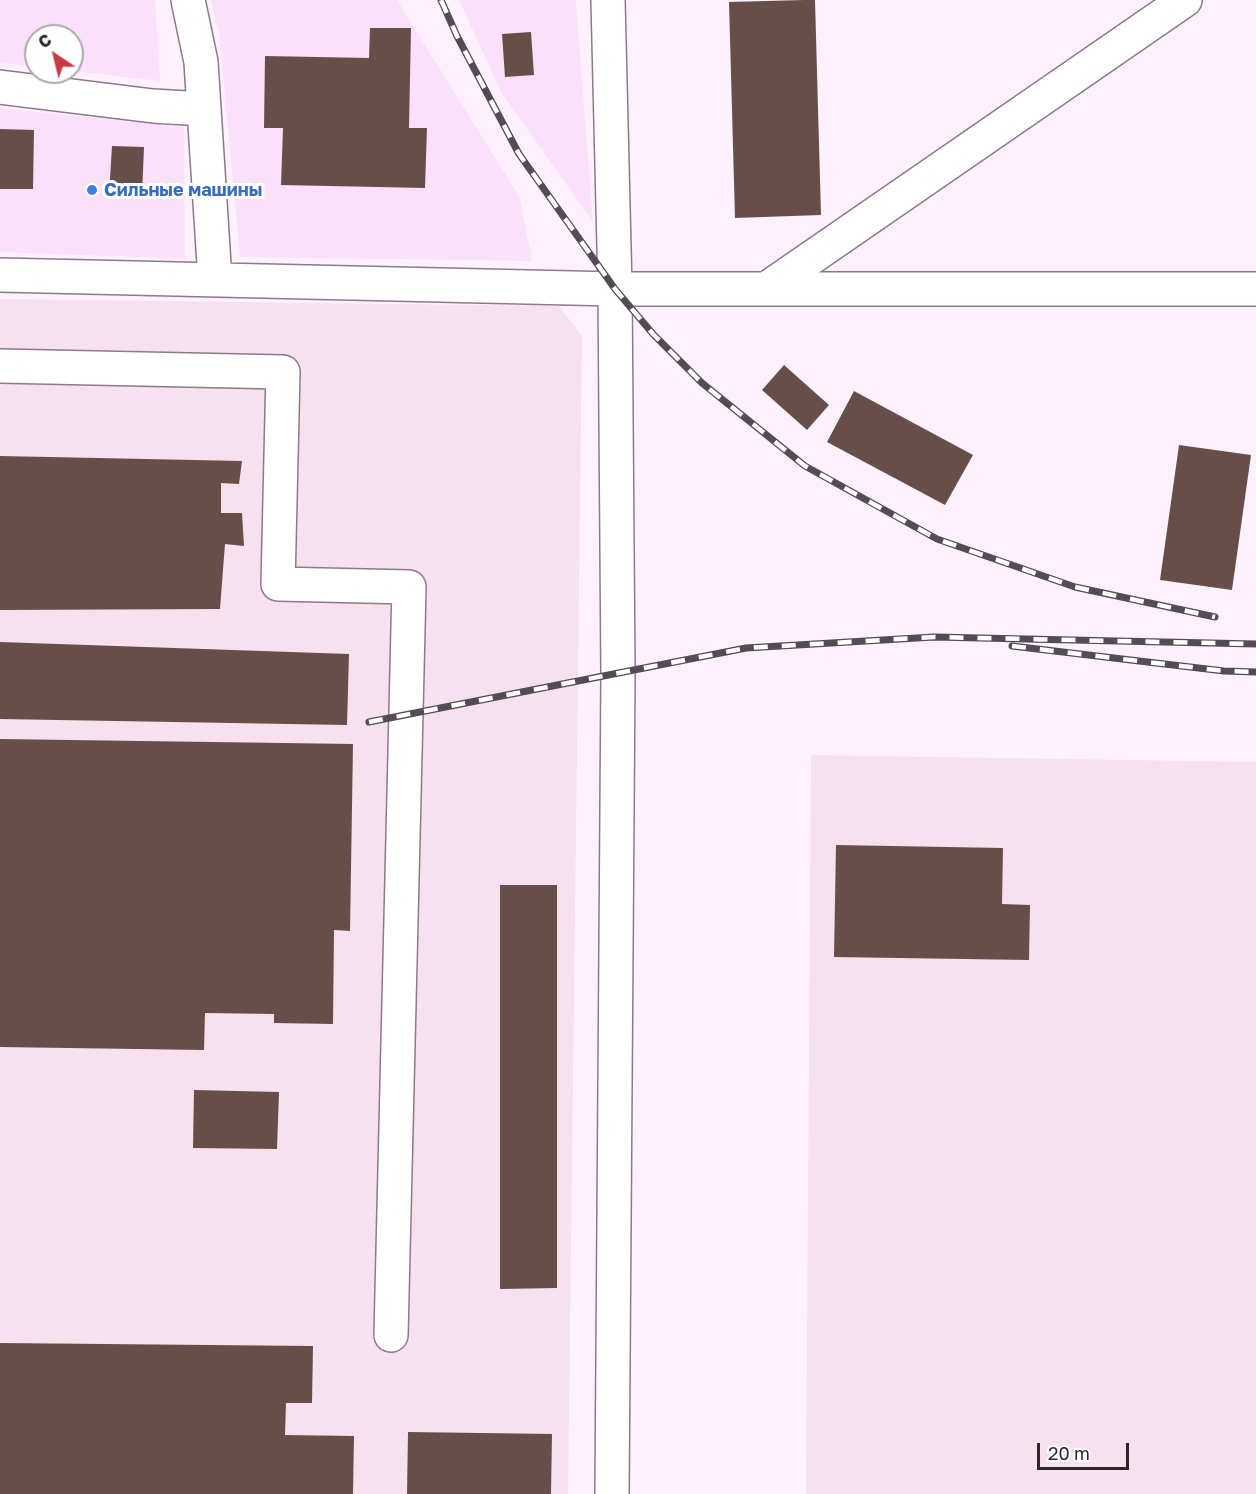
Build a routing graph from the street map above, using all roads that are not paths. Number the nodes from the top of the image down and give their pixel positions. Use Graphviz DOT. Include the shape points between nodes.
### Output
graph roads {
  1 [pos="188,0"];
  2 [pos="608,0"];
  3 [pos="1185,0"];
  4 [pos="0,87"];
  5 [pos="204,109"];
  6 [pos="0,275"];
  7 [pos="215,280"];
  8 [pos="615,289"];
  9 [pos="766,289"];
  10 [pos="1256,289"];
  11 [pos="0,366"];
  12 [pos="391,1335"];
  13 [pos="612,1494"];
  1 -- 5 [label="street" via="201,62"];
  2 -- 8 [label="street"];
  3 -- 9 [label="street"];
  4 -- 5 [label="street"];
  5 -- 7 [label="street"];
  6 -- 7 [label="street"];
  7 -- 8 [label="street"];
  8 -- 9 [label="street"];
  8 -- 13 [label="street" via="618,673"];
  9 -- 10 [label="street"];
  11 -- 12 [label="street" via="284,372 278,584 409,587"];
}
